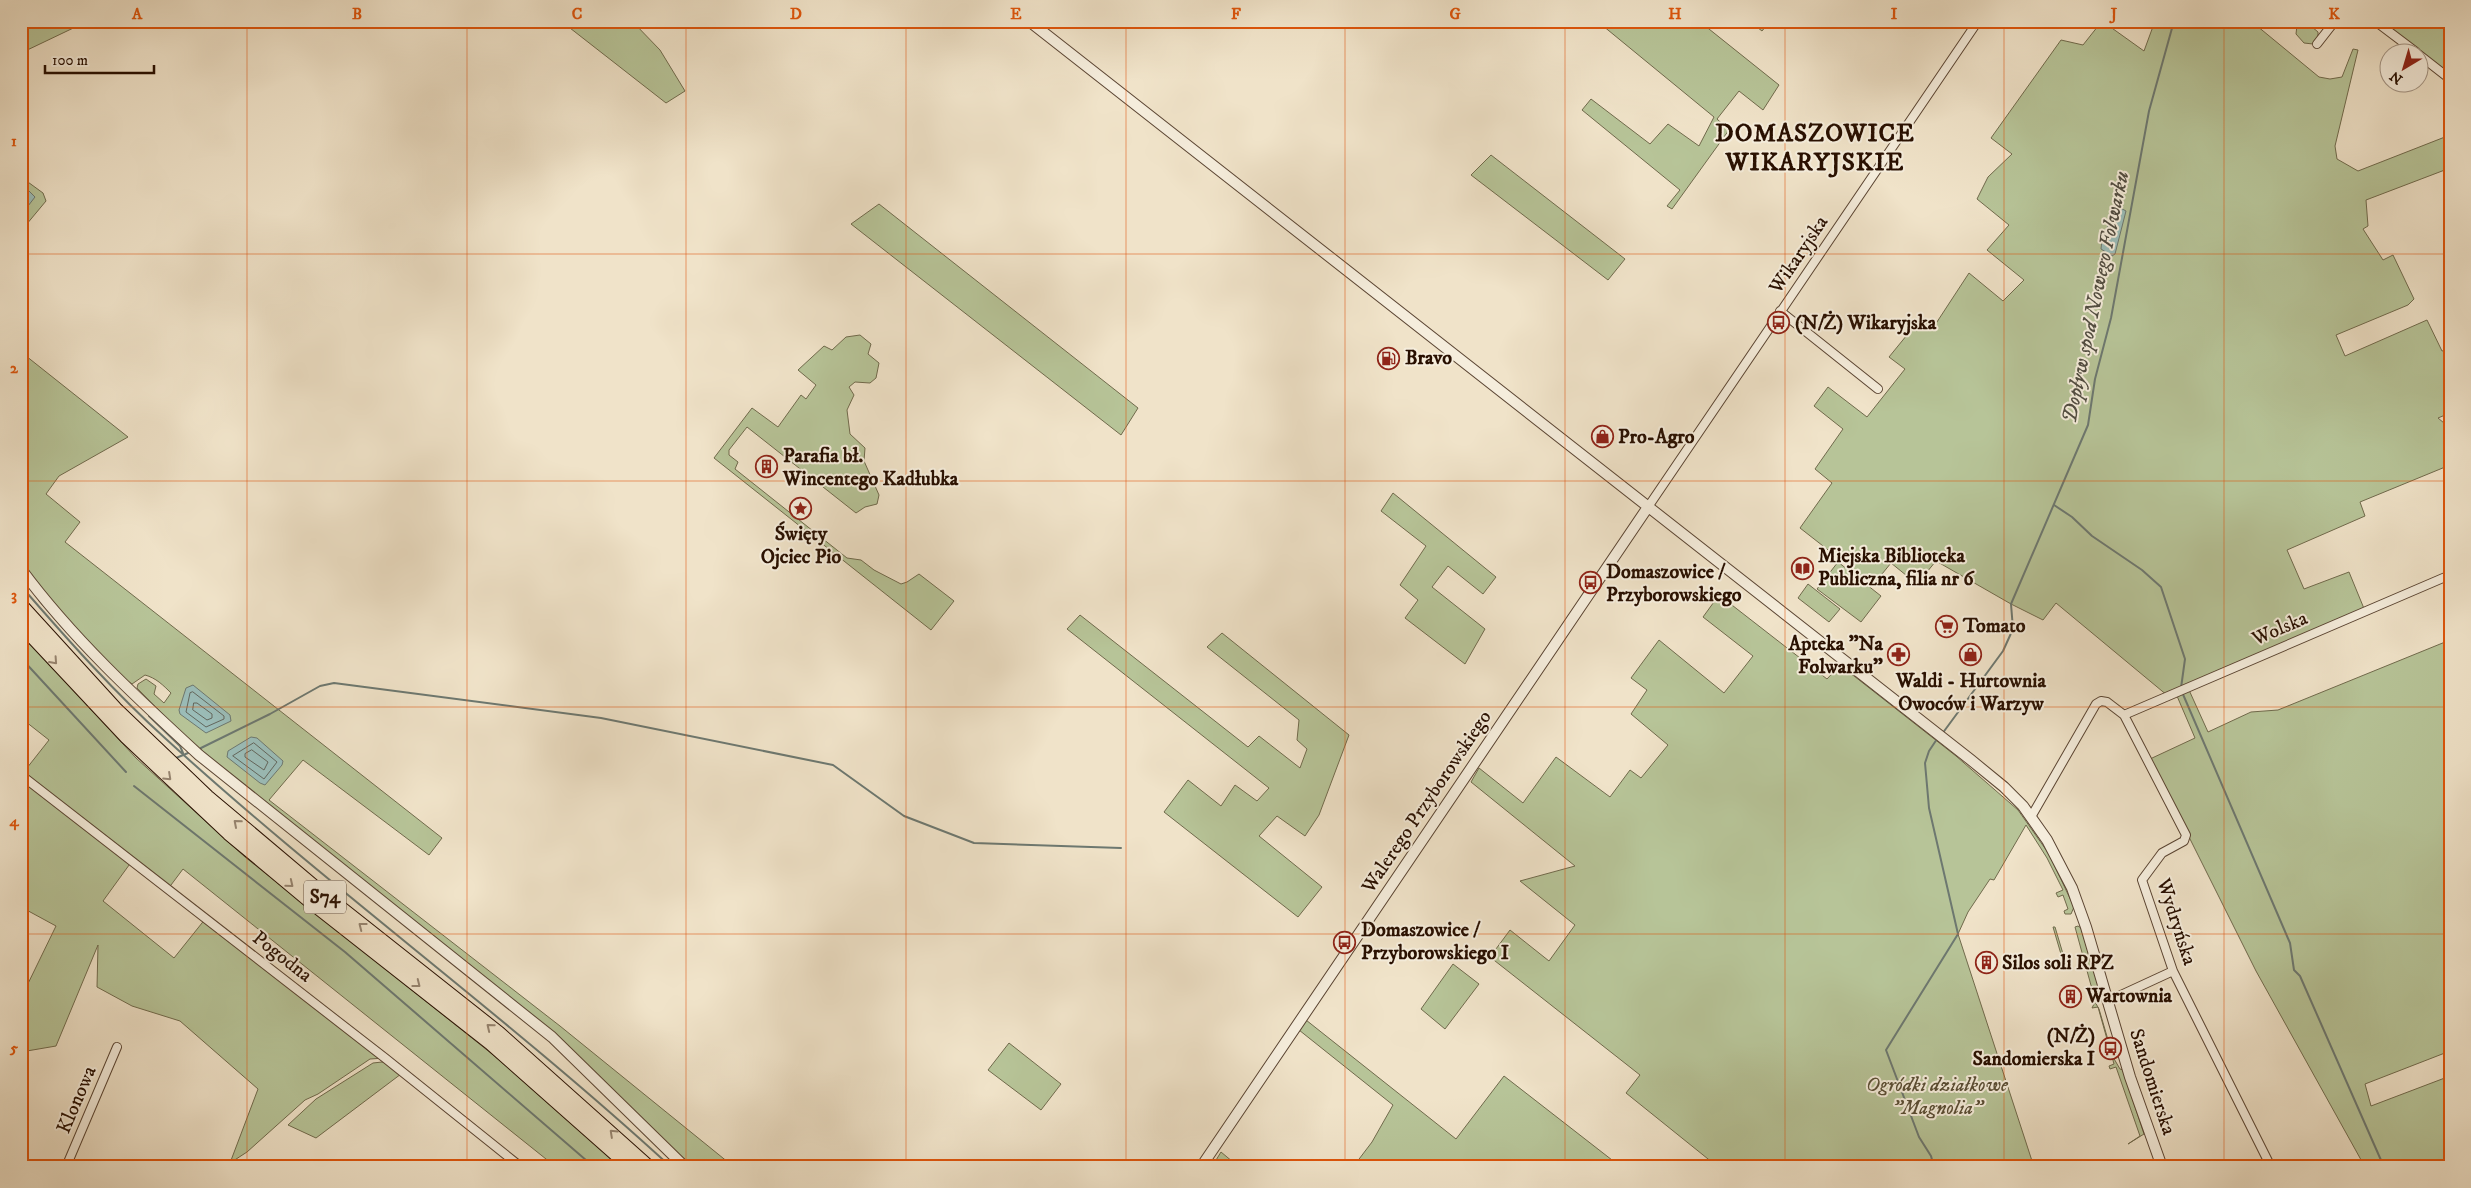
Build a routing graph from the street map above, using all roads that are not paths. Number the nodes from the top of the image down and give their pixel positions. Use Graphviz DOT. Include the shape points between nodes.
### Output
graph roads {
  1 [pos="1029,21"];
  2 [pos="1978,21"];
  3 [pos="2335,21"];
  4 [pos="2376,21"];
  5 [pos="2403,42"];
  6 [pos="2317,44"];
  7 [pos="2428,62"];
  8 [pos="2450,79"];
  9 [pos="1780,312"];
  10 [pos="1878,389"];
  11 [pos="1648,507"];
  12 [pos="21,569"];
  13 [pos="2450,575"];
  14 [pos="21,606"];
  15 [pos="21,624"];
  16 [pos="2124,716"];
  17 [pos="21,774"];
  18 [pos="2030,816"];
  19 [pos="2173,971"];
  20 [pos="2108,1001"];
  21 [pos="117,1047"];
  22 [pos="66,1167"];
  23 [pos="521,1167"];
  24 [pos="631,1167"];
  25 [pos="648,1167"];
  26 [pos="685,1167"];
  27 [pos="1201,1167"];
  28 [pos="2162,1167"];
  29 [pos="2271,1167"];
  1 -- 11 [label="street, Sandomierska"];
  2 -- 9 [label="street, Wikaryjska"];
  3 -- 6 [label="street"];
  4 -- 5 [label="street"];
  7 -- 8 [label="street"];
  9 -- 10 [label="street"];
  9 -- 11 [label="street, Wikaryjska"];
  11 -- 18 [label="street, Sandomierska" via="2004,786"];
  11 -- 27 [label="street, Walerego Przyborowskiego"];
  12 -- 26 [label="street" via="63,622 199,755 552,1037"];
  13 -- 16 [label="street, Wolska"];
  25 -- 14 [label="highway, S74, one-way" via="498,1033 321,893 207,797 115,709"];
  15 -- 24 [label="highway, S74, one-way" via="127,737 229,833 491,1043"];
  16 -- 18 [label="street, Wydryńska" via="2108,702 2096,704"];
  16 -- 19 [label="street, Wydryńska" via="2186,835 2184,841 2162,853 2142,880"];
  17 -- 23 [label="street, Pogodna"];
  18 -- 20 [label="street, Sandomierska" via="2053,850 2072,888"];
  19 -- 20 [label="street"];
  19 -- 29 [label="street, Wydryńska"];
  20 -- 28 [label="street, Sandomierska" via="2133,1086"];
  21 -- 22 [label="street, Klonowa"];
}
